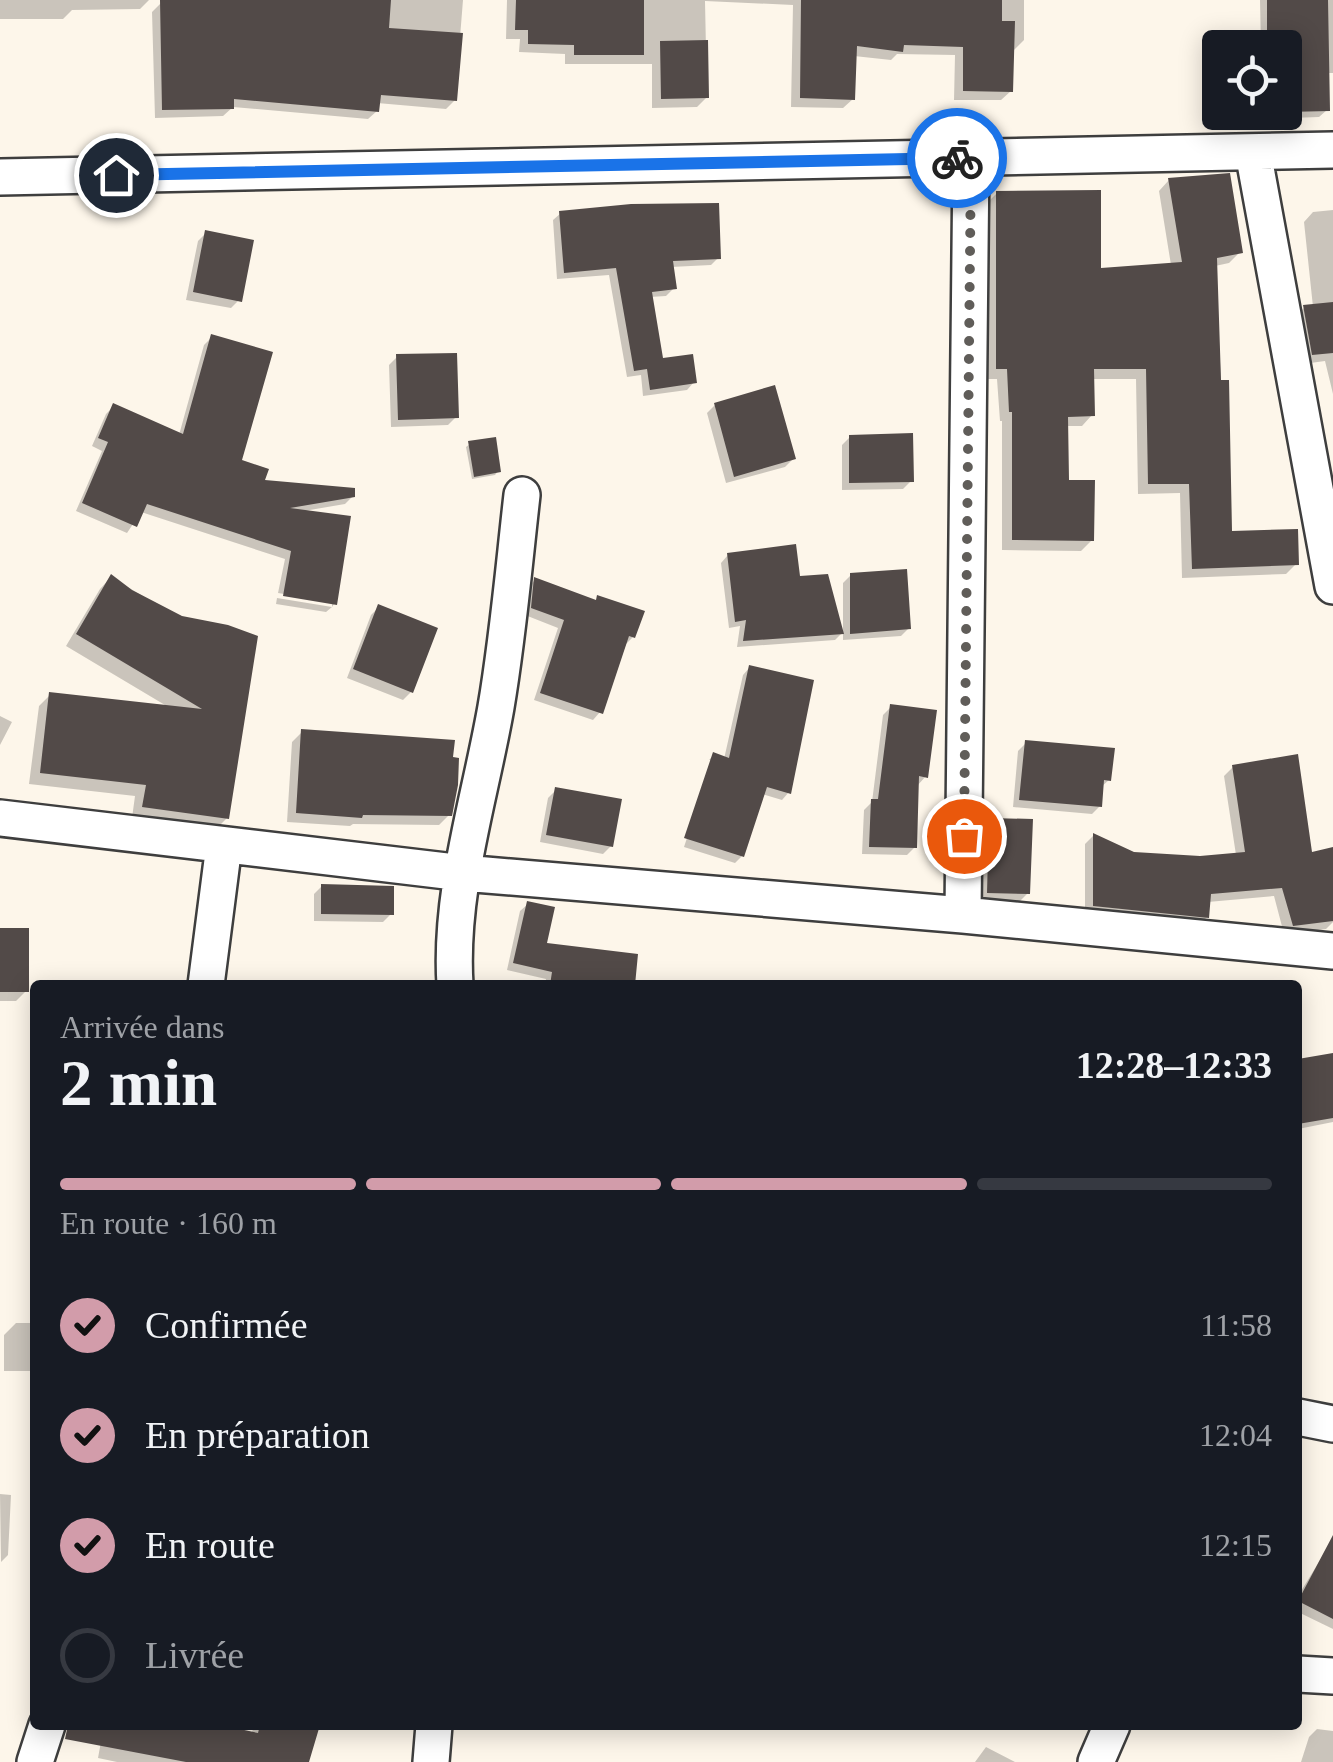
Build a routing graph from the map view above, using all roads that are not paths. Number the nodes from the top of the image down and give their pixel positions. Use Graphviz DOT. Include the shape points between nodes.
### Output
graph roads {
  1 [pos="1333,150"];
  2 [pos="1254,152"];
  3 [pos="971,157"];
  4 [pos="0,177"];
  5 [pos="522,495"];
  6 [pos="1333,586"];
  7 [pos="0,818"];
  8 [pos="224,845"];
  9 [pos="463,873"];
  10 [pos="963,916"];
  11 [pos="1333,952"];
  12 [pos="207,980"];
  13 [pos="456,980"];
  14 [pos="1302,1418"];
  15 [pos="1333,1424"];
  16 [pos="1302,1674"];
  17 [pos="1333,1676"];
  18 [pos="45,1730"];
  19 [pos="434,1730"];
  20 [pos="1110,1730"];
  21 [pos="35,1762"];
  22 [pos="431,1762"];
  23 [pos="1096,1762"];
  1 -- 2 [label="street"];
  2 -- 3 [label="street"];
  2 -- 6 [label="street"];
  3 -- 4 [label="street"];
  3 -- 10 [label="street"];
  5 -- 9 [label="street" via="496,705"];
  7 -- 8 [label="street"];
  8 -- 9 [label="street"];
  8 -- 12 [label="street"];
  9 -- 10 [label="street"];
  9 -- 13 [label="street" via="452,944"];
  10 -- 11 [label="street"];
  14 -- 15 [label="street"];
  16 -- 17 [label="street"];
  18 -- 21 [label="street"];
  19 -- 22 [label="street"];
  20 -- 23 [label="street"];
}
